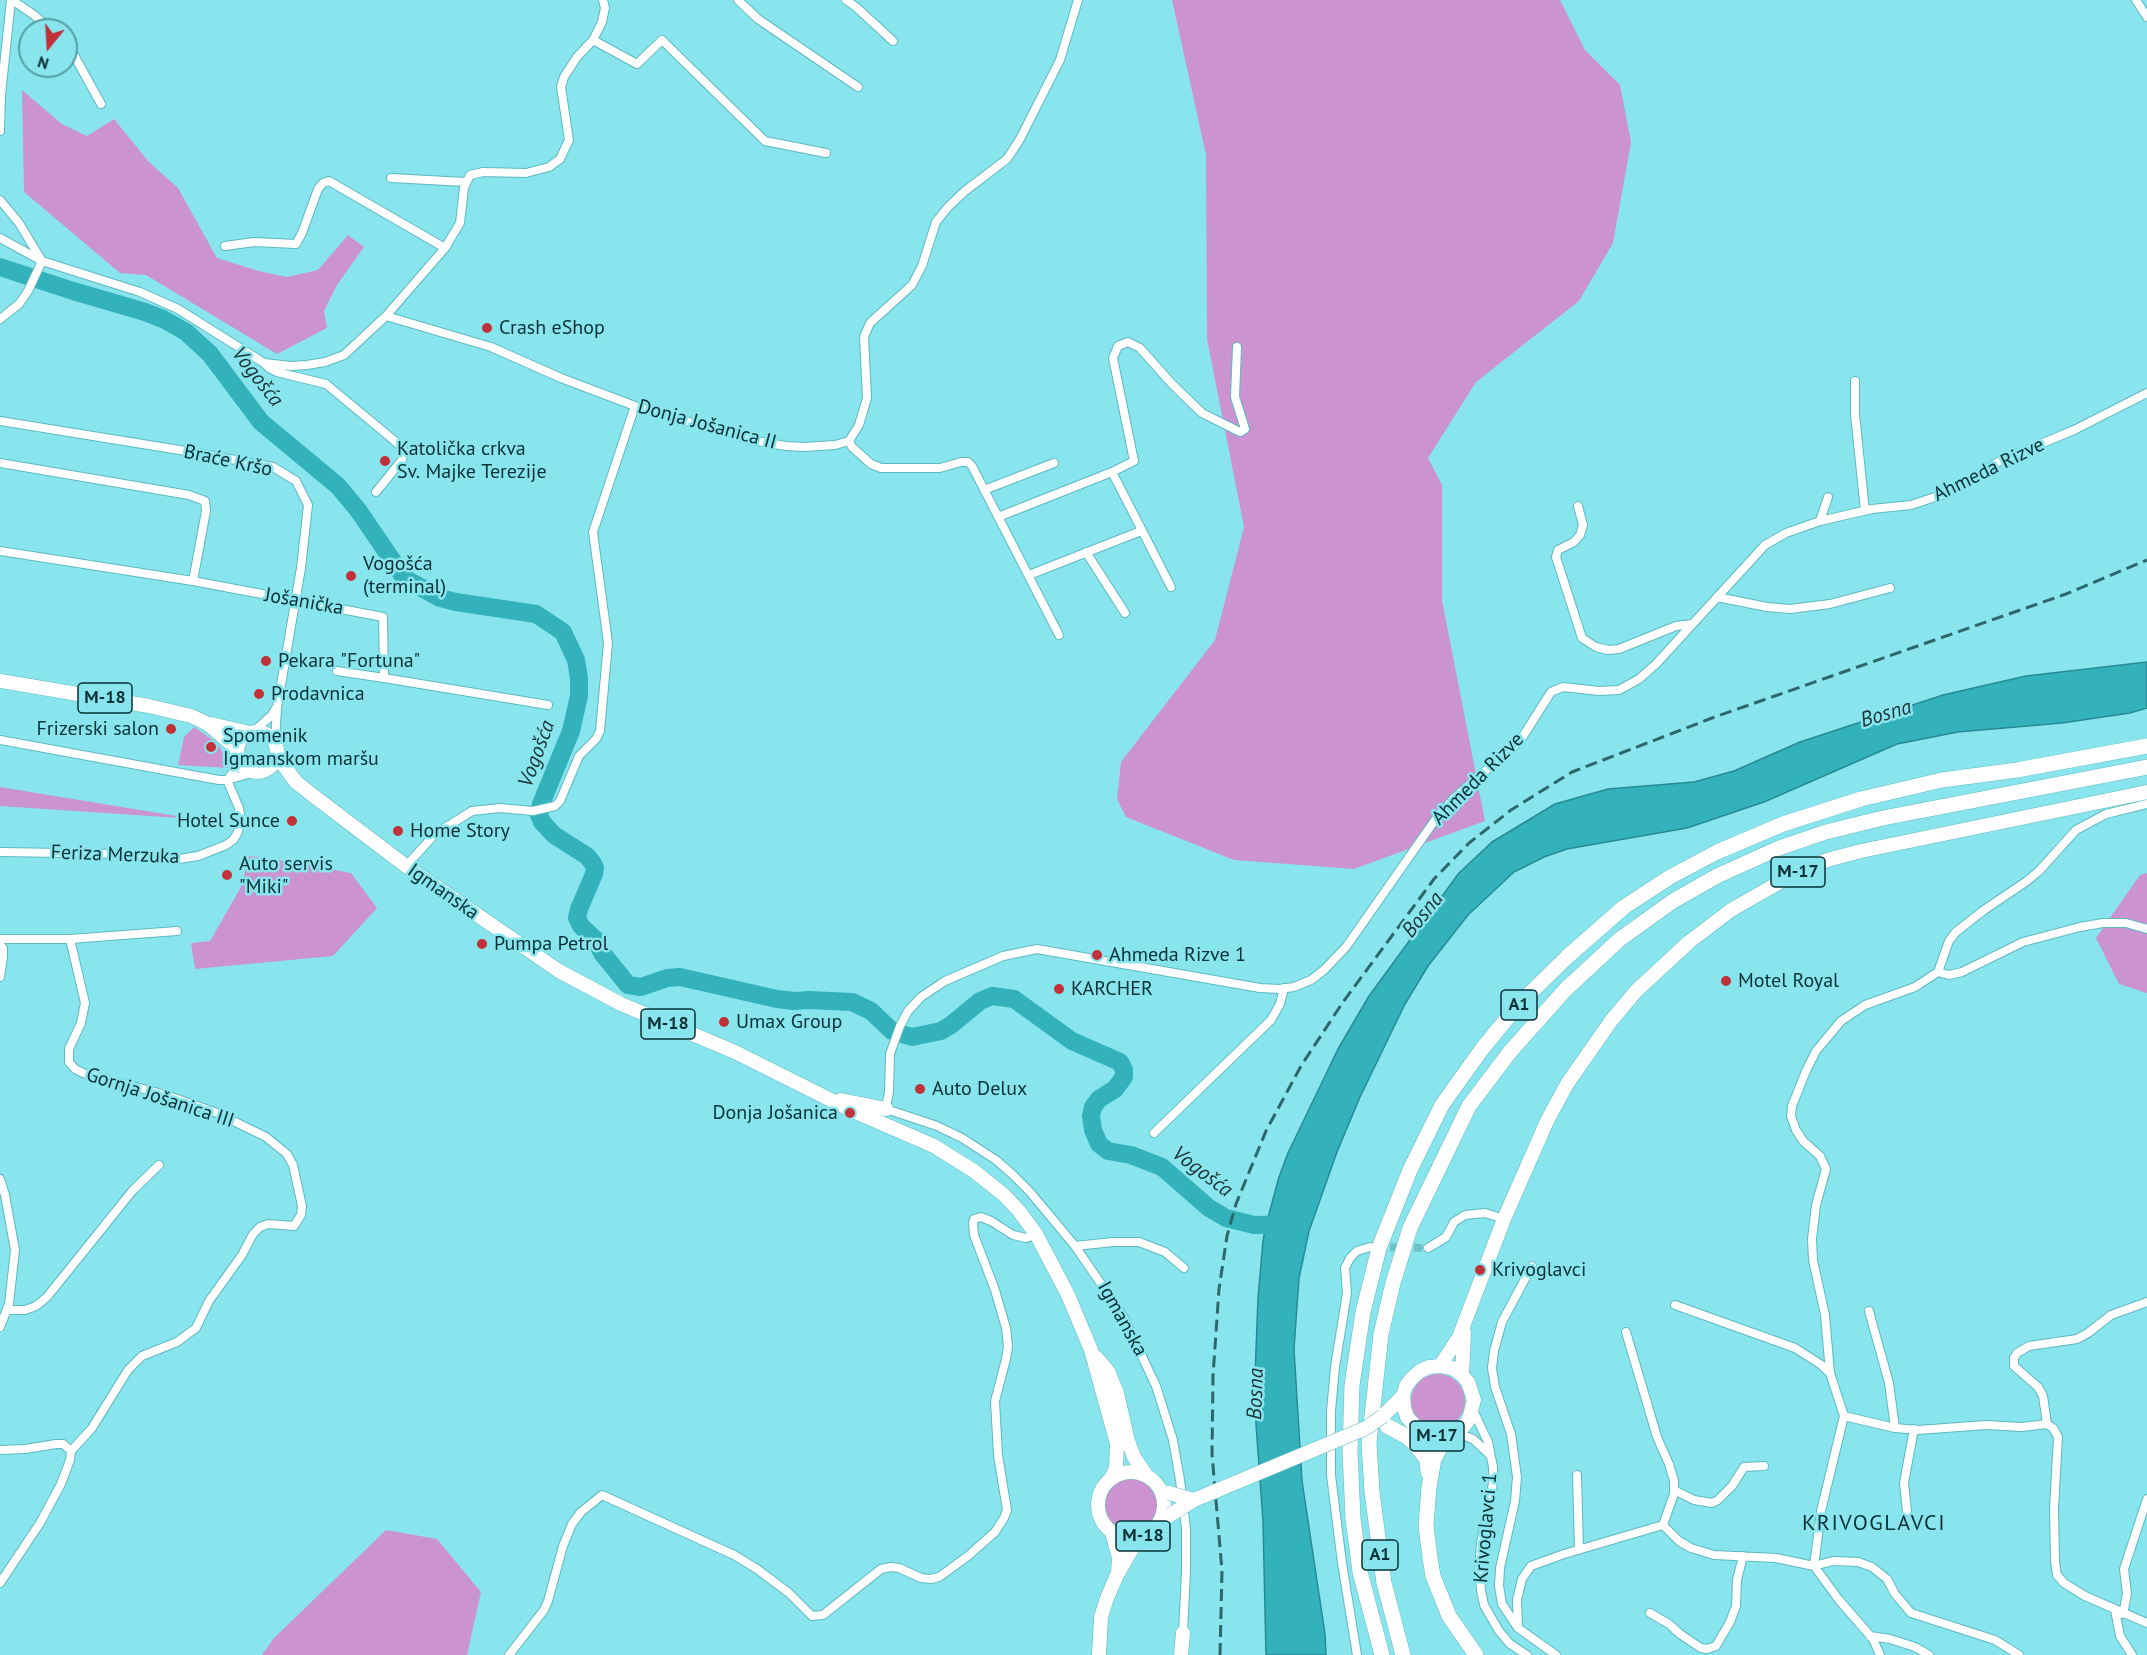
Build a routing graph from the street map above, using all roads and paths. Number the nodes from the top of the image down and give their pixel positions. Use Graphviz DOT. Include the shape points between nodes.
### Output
graph roads {
  1 [pos="11,0"];
  2 [pos="603,0"];
  3 [pos="738,0"];
  4 [pos="846,0"];
  5 [pos="1078,0"];
  6 [pos="2136,0"];
  7 [pos="2147,16"];
  8 [pos="37,18"];
  9 [pos="593,40"];
  10 [pos="893,41"];
  11 [pos="78,62"];
  12 [pos="858,87"];
  13 [pos="101,104"];
  14 [pos="0,130"];
  15 [pos="826,153"];
  16 [pos="391,177"];
  17 [pos="465,182"];
  18 [pos="0,200"];
  19 [pos="0,238"];
  20 [pos="225,246"];
  21 [pos="445,248"];
  22 [pos="40,266"];
  23 [pos="387,316"];
  24 [pos="0,319"];
  25 [pos="1237,347"];
  26 [pos="264,363"];
  27 [pos="1855,381"];
  28 [pos="2147,393"];
  29 [pos="635,405"];
  30 [pos="0,421"];
  31 [pos="849,441"];
  32 [pos="0,463"];
  33 [pos="1054,463"];
  34 [pos="1112,472"];
  35 [pos="984,490"];
  36 [pos="376,492"];
  37 [pos="1828,497"];
  38 [pos="1578,506"];
  39 [pos="1865,512"];
  40 [pos="998,517"];
  41 [pos="1820,521"];
  42 [pos="1141,531"];
  43 [pos="0,551"];
  44 [pos="1086,552"];
  45 [pos="1029,575"];
  46 [pos="193,581"];
  47 [pos="1171,587"];
  48 [pos="1890,588"];
  49 [pos="1717,597"];
  50 [pos="296,600"];
  51 [pos="1125,613"];
  52 [pos="1692,624"];
  53 [pos="1059,635"];
  54 [pos="337,671"];
  55 [pos="384,678"];
  56 [pos="0,681"];
  57 [pos="548,705"];
  58 [pos="277,708"];
  59 [pos="208,724"];
  60 [pos="252,732"];
  61 [pos="0,740"];
  62 [pos="2147,746"];
  63 [pos="276,749"];
  64 [pos="237,754"];
  65 [pos="2147,767"];
  66 [pos="258,772"];
  67 [pos="228,780"];
  68 [pos="296,783"];
  69 [pos="2147,792"];
  70 [pos="2147,804"];
  71 [pos="0,852"];
  72 [pos="406,866"];
  73 [pos="2147,928"];
  74 [pos="177,932"];
  75 [pos="0,939"];
  76 [pos="70,939"];
  77 [pos="0,945"];
  78 [pos="1938,972"];
  79 [pos="0,977"];
  80 [pos="1284,988"];
  81 [pos="825,1097"];
  82 [pos="886,1109"];
  83 [pos="880,1124"];
  84 [pos="1154,1133"];
  85 [pos="159,1165"];
  86 [pos="0,1179"];
  87 [pos="1504,1219"];
  88 [pos="1036,1234"];
  89 [pos="1075,1246"];
  90 [pos="1370,1247"];
  91 [pos="1428,1248"];
  92 [pos="1532,1266"];
  93 [pos="1184,1268"];
  94 [pos="2147,1302"];
  95 [pos="1675,1305"];
  96 [pos="7,1310"];
  97 [pos="1869,1311"];
  98 [pos="1465,1326"];
  99 [pos="0,1327"];
  100 [pos="1626,1332"];
  101 [pos="1092,1350"];
  102 [pos="1440,1366"];
  103 [pos="1830,1373"];
  104 [pos="1462,1375"];
  105 [pos="1403,1396"];
  106 [pos="1473,1410"];
  107 [pos="1844,1416"];
  108 [pos="1385,1423"];
  109 [pos="2047,1424"];
  110 [pos="1417,1428"];
  111 [pos="1895,1428"];
  112 [pos="1914,1429"];
  113 [pos="1451,1434"];
  114 [pos="0,1450"];
  115 [pos="72,1450"];
  116 [pos="1490,1455"];
  117 [pos="1427,1462"];
  118 [pos="1764,1466"];
  119 [pos="1577,1475"];
  120 [pos="1147,1476"];
  121 [pos="1111,1479"];
  122 [pos="1429,1487"];
  123 [pos="1164,1490"];
  124 [pos="1674,1490"];
  125 [pos="2147,1499"];
  126 [pos="1194,1500"];
  127 [pos="1907,1511"];
  128 [pos="1165,1518"];
  129 [pos="1663,1525"];
  130 [pos="1112,1532"];
  131 [pos="1139,1537"];
  132 [pos="1579,1550"];
  133 [pos="1743,1556"];
  134 [pos="1814,1566"];
  135 [pos="1118,1575"];
  136 [pos="0,1583"];
  137 [pos="2119,1612"];
  138 [pos="1650,1613"];
  139 [pos="2147,1623"];
  140 [pos="1518,1628"];
  141 [pos="1183,1633"];
  142 [pos="1870,1636"];
  143 [pos="509,1655"];
  144 [pos="1099,1655"];
  145 [pos="1181,1655"];
  146 [pos="1358,1655"];
  147 [pos="1382,1655"];
  148 [pos="1403,1655"];
  149 [pos="1476,1655"];
  150 [pos="1527,1655"];
  151 [pos="1556,1655"];
  152 [pos="1880,1655"];
  153 [pos="1929,1655"];
  154 [pos="2019,1655"];
  155 [pos="2132,1655"];
  1 -- 8 [label="street"];
  1 -- 14 [label="street"];
  2 -- 9 [label="street" via="602,22"];
  3 -- 12 [label="street" via="758,19"];
  4 -- 10 [label="street"];
  5 -- 31 [label="street" via="1060,60 1020,139 1007,159 948,207 936,222 912,285 870,323 864,337 867,398 859,425"];
  6 -- 7 [label="street"];
  9 -- 15 [label="street" via="637,64 662,40 765,141"];
  9 -- 17 [label="street" via="564,77 561,87 569,140 560,159 540,170 483,172 470,175"];
  11 -- 13 [label="street"];
  16 -- 17 [label="street"];
  17 -- 21 [label="street" via="460,223"];
  18 -- 22 [label="street" via="19,223"];
  19 -- 22 [label="street"];
  20 -- 21 [label="street" via="254,242 296,244 318,189 329,181"];
  21 -- 23 [label="street"];
  22 -- 24 [label="street" via="19,304"];
  22 -- 26 [label="street" via="140,291 178,309"];
  23 -- 26 [label="street" via="344,355 291,366"];
  23 -- 29 [label="street, Donja Jošanica II" via="491,347"];
  25 -- 34 [label="street" via="1235,397 1245,429 1240,432 1202,413 1140,348 1128,342 1118,346 1113,358 1134,461"];
  26 -- 36 [label="street" via="277,372 326,384 402,447 402,460"];
  27 -- 39 [label="street"];
  28 -- 39 [label="street, Ahmeda Rizve" via="2000,462 1950,492"];
  29 -- 31 [label="street, Donja Jošanica II" via="752,440 786,446 819,447"];
  29 -- 72 [label="street" via="593,532 608,643 600,731 579,756 561,801 533,811 472,811 435,834"];
  30 -- 50 [label="street, Braće Kršo" via="273,467 296,481 308,505"];
  31 -- 35 [label="street" via="881,468 940,468 968,462"];
  32 -- 46 [label="street" via="189,495 204,501 206,511"];
  33 -- 35 [label="street"];
  34 -- 40 [label="street"];
  34 -- 42 [label="street"];
  35 -- 40 [label="street"];
  37 -- 41 [label="street"];
  38 -- 52 [label="street" via="1583,525 1580,535 1558,550 1556,556 1582,638 1596,647 1619,649 1676,626"];
  39 -- 41 [label="street, Ahmeda Rizve"];
  40 -- 45 [label="street"];
  41 -- 49 [label="street, Ahmeda Rizve" via="1765,545"];
  42 -- 44 [label="street"];
  42 -- 47 [label="street"];
  43 -- 46 [label="street, Jošanička"];
  44 -- 45 [label="street"];
  44 -- 51 [label="street"];
  45 -- 53 [label="street"];
  46 -- 50 [label="street, Jošanička"];
  48 -- 49 [label="street" via="1830,604 1790,609"];
  49 -- 52 [label="street, Ahmeda Rizve"];
  50 -- 55 [label="street, Jošanička" via="383,617"];
  50 -- 58 [label="street, Braće Kršo"];
  52 -- 80 [label="street, Ahmeda Rizve" via="1656,664 1619,690 1563,687 1551,692 1520,741 1453,799 1435,820 1346,946 1311,980"];
  54 -- 55 [label="street"];
  55 -- 57 [label="street"];
  56 -- 59 [label="main road, M-18" via="167,709"];
  58 -- 60 [label="street"];
  58 -- 63 [label="street, Braće Kršo"];
  59 -- 60 [label="main road, M-18"];
  59 -- 64 [label="main road, M-18"];
  60 -- 63 [label="main road, M-18" via="266,734"];
  60 -- 64 [label="main road" via="244,737"];
  61 -- 67 [label="street"];
  62 -- 147 [label="highway, A1" via="1942,780 1860,799 1783,824 1717,852 1624,907 1518,1005 1442,1105 1410,1170 1379,1248 1363,1312 1352,1385 1353,1518 1360,1572"];
  63 -- 66 [label="main road" via="272,766"];
  63 -- 68 [label="main road, Igmanska / M-18"];
  64 -- 66 [label="main road, M-18" via="245,768"];
  64 -- 67 [label="street" via="236,769"];
  65 -- 148 [label="highway, A1" via="1883,818 1779,848 1673,901 1620,939 1565,990 1509,1053 1469,1106 1410,1228 1381,1334 1370,1443 1372,1492 1384,1583"];
  66 -- 67 [label="street"];
  66 -- 68 [label="main road, Igmanska / M-18"];
  67 -- 71 [label="street, Feriza Merzuka" via="239,807 241,821 237,834 226,845 198,856 179,859"];
  68 -- 72 [label="main road, Igmanska / M-18"];
  69 -- 87 [label="main road, M-17" via="1827,860 1731,909 1636,992 1591,1047 1547,1121"];
  70 -- 78 [label="street" via="2106,814 2076,830 2039,871 1956,932"];
  72 -- 81 [label="main road, Igmanska / M-18" via="574,980"];
  73 -- 78 [label="street" via="2126,923 2080,927 2022,942 1962,972"];
  74 -- 76 [label="street"];
  75 -- 76 [label="street"];
  76 -- 115 [label="street, Gornja Jošanica III" via="85,1003 69,1049 69,1062 75,1069 217,1113 266,1137 287,1154 293,1165 302,1206 294,1226 268,1224 253,1234 196,1328 177,1342 142,1356"];
  77 -- 79 [label="street"];
  78 -- 103 [label="street" via="1915,987 1865,1005 1841,1021 1816,1051 1792,1106 1796,1130 1820,1156 1826,1169 1812,1239"];
  80 -- 82 [label="street, Ahmeda Rizve" via="1260,988 1037,950 1004,956 945,981 908,1011 890,1054"];
  80 -- 84 [label="street" via="1271,1020"];
  81 -- 82 [label="main road"];
  81 -- 83 [label="main road, M-18"];
  82 -- 83 [label="street, Ahmeda Rizve"];
  82 -- 89 [label="street, Igmanska" via="962,1138 996,1160 1030,1192"];
  83 -- 88 [label="main road, M-18" via="934,1146 974,1171 1004,1195"];
  85 -- 96 [label="street" via="133,1190 47,1298 25,1310"];
  86 -- 96 [label="street" via="15,1250"];
  87 -- 91 [label="street" via="1485,1213 1465,1215 1446,1237"];
  87 -- 98 [label="main road, M-17"];
  88 -- 101 [label="main road, M-18"];
  88 -- 143 [label="street" via="1026,1238 1013,1235 981,1217 973,1222 1006,1328 1008,1347 995,1401 1006,1510 995,1532 968,1556 931,1579 898,1568 881,1569 823,1615 812,1617 789,1593 734,1555 602,1495 572,1524 544,1610"];
  89 -- 93 [label="street" via="1139,1242 1165,1252"];
  89 -- 141 [label="street, Igmanska" via="1123,1316 1166,1414 1186,1529"];
  90 -- 146 [label="street" via="1357,1251 1345,1268 1347,1293 1332,1411 1331,1475"];
  92 -- 140 [label="street" via="1502,1322 1492,1368 1511,1434 1517,1478 1499,1586 1502,1604"];
  94 -- 109 [label="street" via="2111,1315 2077,1339 2029,1346 2017,1353 2014,1366 2038,1387"];
  95 -- 103 [label="street" via="1795,1348"];
  96 -- 99 [label="street"];
  97 -- 111 [label="street" via="1889,1383"];
  98 -- 102 [label="main road, M-17"];
  98 -- 104 [label="main road, M-17"];
  100 -- 124 [label="street"];
  101 -- 120 [label="main road, M-18" via="1108,1371 1134,1457"];
  101 -- 121 [label="main road, M-18" via="1117,1444 1116,1468"];
  102 -- 104 [label="main road"];
  102 -- 105 [label="main road, M-17" via="1420,1371 1406,1386"];
  103 -- 107 [label="street"];
  104 -- 106 [label="main road, M-17" via="1472,1391"];
  105 -- 108 [label="main road, M-17"];
  105 -- 110 [label="main road, M-17" via="1407,1417"];
  106 -- 113 [label="main road, M-17" via="1469,1419"];
  106 -- 116 [label="street, Krivoglavci 1"];
  107 -- 111 [label="street"];
  107 -- 134 [label="street" via="1821,1511"];
  108 -- 110 [label="main road, M-17"];
  108 -- 117 [label="highway" via="1414,1443"];
  108 -- 126 [label="main road, M-17, bridge"];
  109 -- 112 [label="street"];
  109 -- 137 [label="street" via="2058,1437 2057,1575 2085,1596"];
  110 -- 113 [label="main road, M-17" via="1438,1436"];
  110 -- 117 [label="highway"];
  111 -- 112 [label="street"];
  112 -- 127 [label="street" via="1904,1483"];
  113 -- 116 [label="street, Krivoglavci 1" via="1473,1439"];
  113 -- 122 [label="highway" via="1434,1459"];
  114 -- 115 [label="street" via="63,1444"];
  115 -- 136 [label="street, Gornja Jošanica III" via="61,1484 40,1523"];
  116 -- 150 [label="street, Krivoglavci 1" via="1493,1483 1482,1543 1481,1590 1484,1605 1499,1631"];
  117 -- 122 [label="highway"];
  118 -- 124 [label="street" via="1744,1467 1732,1486 1712,1503"];
  119 -- 132 [label="street"];
  120 -- 121 [label="main road" via="1128,1472"];
  120 -- 123 [label="main road, M-18"];
  121 -- 130 [label="main road, M-18" via="1104,1486 1098,1506"];
  122 -- 149 [label="highway" via="1426,1525 1433,1576 1449,1616"];
  123 -- 126 [label="main road, bridge"];
  123 -- 128 [label="main road, M-18"];
  124 -- 129 [label="street"];
  125 -- 137 [label="street" via="2124,1569 2127,1594"];
  126 -- 128 [label="main road, M-17, bridge"];
  128 -- 131 [label="main road, M-18"];
  129 -- 132 [label="street"];
  129 -- 133 [label="street" via="1691,1548 1714,1555"];
  130 -- 131 [label="main road, M-18"];
  130 -- 135 [label="main road, M-18" via="1119,1557"];
  131 -- 135 [label="main road, M-18"];
  132 -- 140 [label="street" via="1531,1566 1522,1579 1517,1600"];
  133 -- 134 [label="street"];
  133 -- 138 [label="street" via="1736,1606 1716,1646 1701,1648"];
  134 -- 142 [label="street"];
  134 -- 154 [label="street" via="1833,1561 1872,1567 1887,1579 1911,1613 1995,1640"];
  135 -- 144 [label="main road, M-18" via="1101,1617"];
  137 -- 139 [label="street"];
  137 -- 155 [label="street" via="2120,1636"];
  140 -- 151 [label="street"];
  141 -- 145 [label="main road"];
  142 -- 152 [label="street"];
  142 -- 153 [label="street" via="1915,1647"];
}
